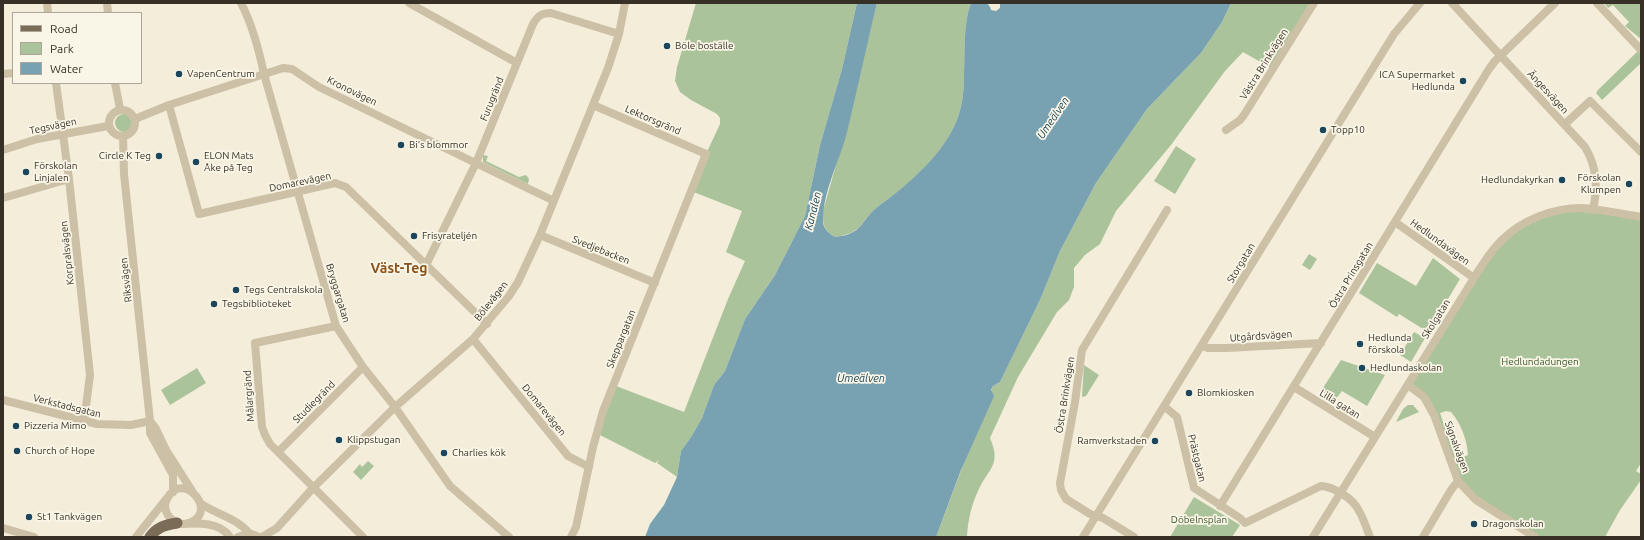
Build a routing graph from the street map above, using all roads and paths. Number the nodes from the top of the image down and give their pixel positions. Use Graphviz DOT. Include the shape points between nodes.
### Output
graph roads {
  1 [pos="242,3"];
  2 [pos="409,3"];
  3 [pos="625,3"];
  4 [pos="1314,3"];
  5 [pos="1420,3"];
  6 [pos="1452,3"];
  7 [pos="1555,3"];
  8 [pos="1597,3"];
  9 [pos="619,34"];
  10 [pos="1641,50"];
  11 [pos="1500,56"];
  12 [pos="517,63"];
  13 [pos="264,74"];
  14 [pos="56,84"];
  15 [pos="115,84"];
  16 [pos="169,105"];
  17 [pos="593,105"];
  18 [pos="120,109"];
  19 [pos="135,119"];
  20 [pos="1565,124"];
  21 [pos="108,126"];
  22 [pos="1226,130"];
  23 [pos="62,134"];
  24 [pos="123,136"];
  25 [pos="3,150"];
  26 [pos="1641,152"];
  27 [pos="706,154"];
  28 [pos="476,163"];
  29 [pos="69,179"];
  30 [pos="298,192"];
  31 [pos="3,198"];
  32 [pos="554,202"];
  33 [pos="1167,210"];
  34 [pos="1593,210"];
  35 [pos="1641,217"];
  36 [pos="1395,222"];
  37 [pos="540,236"];
  38 [pos="426,265"];
  39 [pos="1474,278"];
  40 [pos="655,283"];
  41 [pos="487,324"];
  42 [pos="336,326"];
  43 [pos="473,340"];
  44 [pos="1321,342"];
  45 [pos="1202,346"];
  46 [pos="363,368"];
  47 [pos="1408,385"];
  48 [pos="1294,387"];
  49 [pos="3,400"];
  50 [pos="394,407"];
  51 [pos="1164,407"];
  52 [pos="150,421"];
  53 [pos="84,422"];
  54 [pos="1375,437"];
  55 [pos="279,451"];
  56 [pos="589,468"];
  57 [pos="1458,481"];
  58 [pos="313,488"];
  59 [pos="192,491"];
  60 [pos="1341,493"];
  61 [pos="170,495"];
  62 [pos="200,503"];
  63 [pos="1220,506"];
  64 [pos="1096,515"];
  65 [pos="181,523"];
  66 [pos="3,528"];
  67 [pos="249,533"];
  68 [pos="34,537"];
  69 [pos="136,537"];
  70 [pos="150,537"];
  71 [pos="230,537"];
  72 [pos="238,537"];
  73 [pos="261,537"];
  74 [pos="363,537"];
  75 [pos="509,537"];
  76 [pos="571,537"];
  77 [pos="1083,537"];
  78 [pos="1134,537"];
  79 [pos="1313,537"];
  80 [pos="1370,537"];
  81 [pos="1423,537"];
  82 [pos="1535,537"];
  1 -- 13 [label="street, Bryggargatan" via="256,41"];
  2 -- 12 [label="street"];
  3 -- 9 [label="street, Bölevägen"];
  4 -- 22 [label="street, Västra Brinkvägen" via="1244,115"];
  5 -- 45 [label="street, Storgatan" via="1394,34"];
  6 -- 11 [label="street, Ängesvägen"];
  7 -- 11 [label="street, Östra Prinsgatan"];
  8 -- 10 [label="street"];
  9 -- 12 [label="street, Furugränd" via="544,13 538,16 533,24"];
  9 -- 17 [label="street, Bölevägen"];
  11 -- 20 [label="street, Ängesvägen"];
  11 -- 36 [label="street, Östra Prinsgatan" via="1489,69"];
  12 -- 28 [label="street, Furugränd"];
  13 -- 16 [label="street, Kronovägen"];
  13 -- 28 [label="street, Kronovägen" via="283,68 292,69 319,87"];
  13 -- 30 [label="street, Bryggargatan"];
  14 -- 23 [label="street, Korpralsvägen"];
  15 -- 18 [label="street"];
  16 -- 19 [label="street, Kronovägen"];
  16 -- 30 [label="street, Domarevägen" via="199,214"];
  17 -- 27 [label="street, Lektorsgränd"];
  17 -- 32 [label="street, Bölevägen"];
  18 -- 19 [label="street" via="129,111"];
  18 -- 21 [label="street" via="112,113"];
  19 -- 24 [label="street" via="134,129"];
  20 -- 26 [label="street" via="1590,101"];
  20 -- 34 [label="street, Ängesvägen" via="1585,146 1593,164 1596,183"];
  21 -- 23 [label="street, Tegsvägen"];
  21 -- 24 [label="street" via="114,134"];
  23 -- 25 [label="street, Tegsvägen"];
  23 -- 29 [label="street, Korpralsvägen"];
  24 -- 52 [label="street, Riksvägen" via="124,174"];
  27 -- 40 [label="street, Skeppargatan"];
  28 -- 32 [label="street, Kronovägen"];
  28 -- 38 [label="street, Furugränd"];
  29 -- 31 [label="street"];
  29 -- 53 [label="street, Korpralsvägen" via="90,374"];
  30 -- 38 [label="street, Domarevägen" via="335,184 346,187"];
  30 -- 42 [label="street, Bryggargatan"];
  32 -- 37 [label="street, Bölevägen"];
  33 -- 64 [label="street, Östra Brinkvägen" via="1082,350 1060,483 1066,499"];
  34 -- 35 [label="street, Skolgatan"];
  34 -- 39 [label="street, Skolgatan" via="1561,210 1525,223 1502,239"];
  36 -- 39 [label="street, Hedlundavägen"];
  36 -- 44 [label="street, Östra Prinsgatan"];
  37 -- 40 [label="street, Svedjebacken"];
  37 -- 41 [label="street, Bölevägen" via="518,282"];
  38 -- 41 [label="street, Domarevägen"];
  39 -- 47 [label="street, Skolgatan"];
  40 -- 56 [label="street, Skeppargatan" via="603,411"];
  41 -- 43 [label="street, Bölevägen"];
  42 -- 46 [label="street, Bryggargatan"];
  42 -- 55 [label="street, Målargränd" via="255,343 262,427 270,444"];
  43 -- 50 [label="street, Bölevägen"];
  43 -- 56 [label="street, Domarevägen" via="568,456"];
  44 -- 45 [label="street, Utgårdsvägen" via="1227,348"];
  44 -- 48 [label="street, Östra Prinsgatan"];
  45 -- 51 [label="street, Storgatan"];
  46 -- 50 [label="street, Bryggargatan"];
  46 -- 55 [label="street, Studiegränd"];
  47 -- 54 [label="street, Skolgatan"];
  47 -- 57 [label="street, Signalvägen" via="1424,397 1434,414"];
  48 -- 54 [label="street, Lilla gatan"];
  48 -- 63 [label="street, Östra Prinsgatan"];
  49 -- 53 [label="street, Verkstadsgatan"];
  50 -- 58 [label="street, Bölevägen"];
  50 -- 75 [label="street, Bryggargatan" via="450,486"];
  51 -- 63 [label="street, Prästgatan" via="1177,417 1194,488"];
  51 -- 64 [label="street, Storgatan"];
  52 -- 53 [label="street, Verkstadsgatan" via="106,426"];
  52 -- 59 [label="street, Riksvägen"];
  52 -- 61 [label="street, Riksvägen" via="150,433 173,475"];
  54 -- 60 [label="street, Skolgatan"];
  55 -- 58 [label="street, Målargränd"];
  56 -- 76 [label="street, Skeppargatan" via="576,527"];
  57 -- 81 [label="street"];
  57 -- 82 [label="street, Signalvägen" via="1476,500"];
  58 -- 73 [label="street, Bölevägen" via="277,528"];
  58 -- 74 [label="street, Målargränd"];
  59 -- 61 [label="street" via="182,489"];
  59 -- 62 [label="street, Riksvägen"];
  60 -- 63 [label="street, Prästgatan" via="1328,486 1321,486 1245,523"];
  60 -- 79 [label="street, Skolgatan"];
  60 -- 80 [label="street" via="1359,510"];
  61 -- 65 [label="street, Riksvägen" via="166,512 172,520"];
  61 -- 69 [label="street"];
  62 -- 65 [label="street" via="197,517 192,522"];
  62 -- 67 [label="street, Riksvägen" via="238,522"];
  64 -- 77 [label="street, Storgatan"];
  64 -- 78 [label="street, Östra Brinkvägen"];
  65 -- 70 [label="main road" via="162,526"];
  65 -- 71 [label="street" via="212,525 222,529"];
  66 -- 68 [label="street"];
  67 -- 72 [label="street"];
  67 -- 73 [label="street, Bölevägen"];
}
